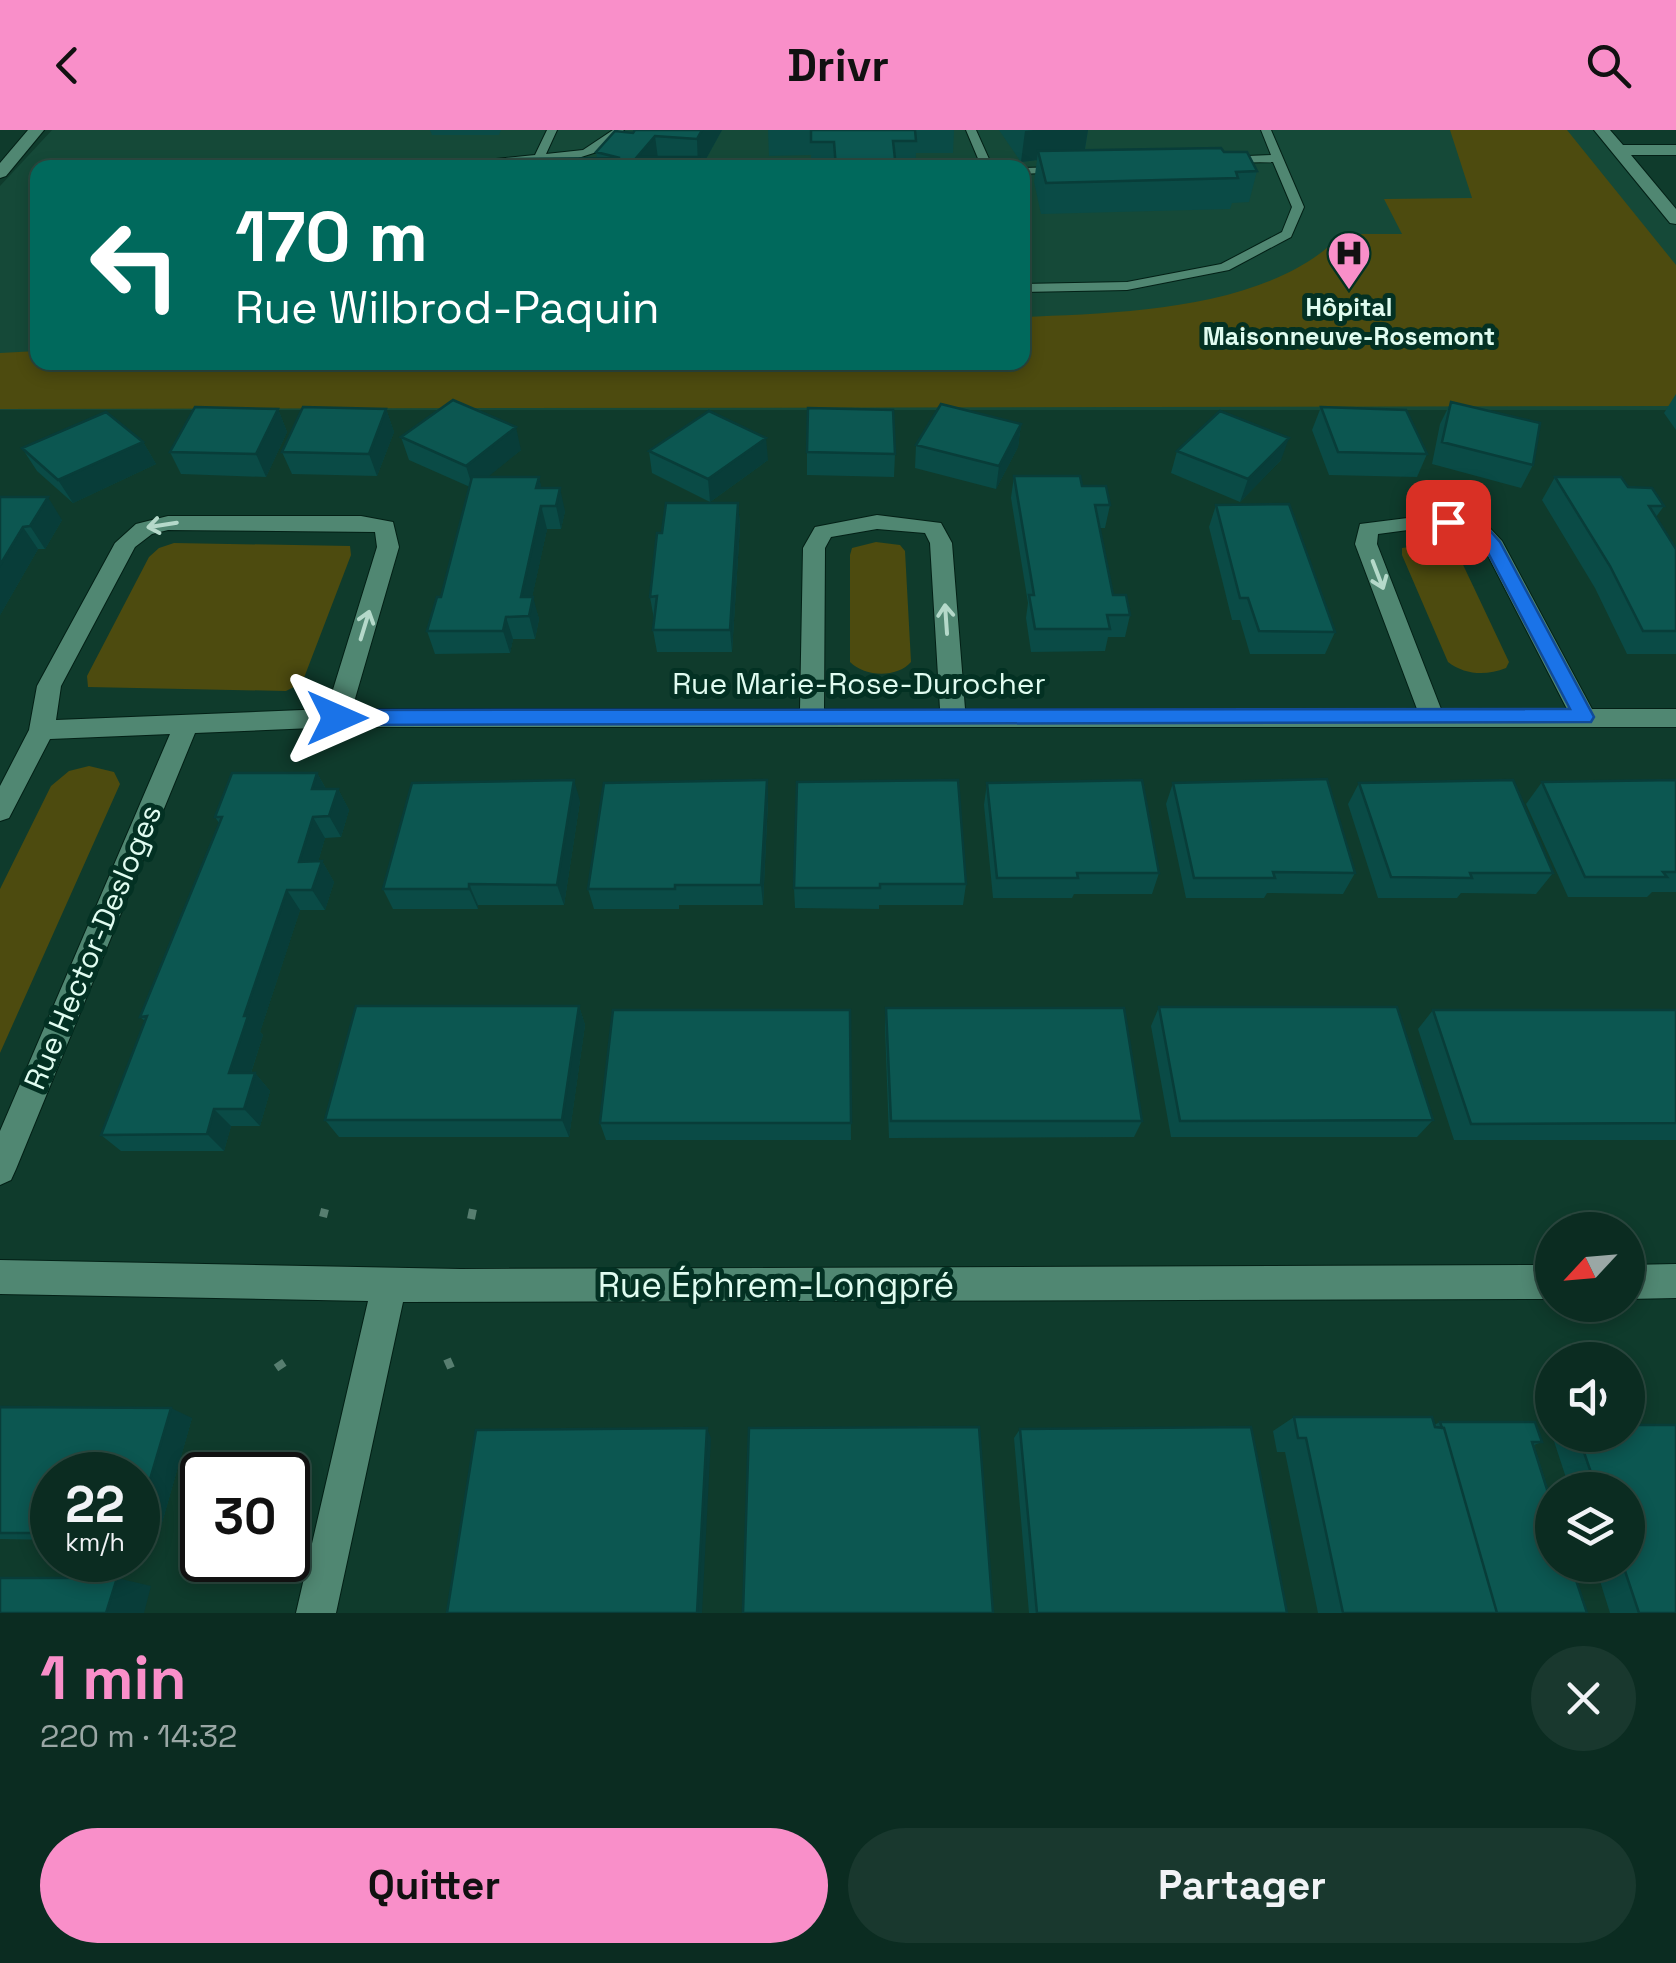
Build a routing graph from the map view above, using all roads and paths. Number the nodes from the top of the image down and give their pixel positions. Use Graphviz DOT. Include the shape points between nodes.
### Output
graph roads {
  1 [pos="36,130"];
  2 [pos="552,130"];
  3 [pos="619,130"];
  4 [pos="971,130"];
  5 [pos="1266,130"];
  6 [pos="1602,130"];
  7 [pos="1619,150"];
  8 [pos="1676,150"];
  9 [pos="540,158"];
  10 [pos="1277,158"];
  11 [pos="526,160"];
  12 [pos="984,160"];
  13 [pos="1218,160"];
  14 [pos="1081,168"];
  15 [pos="1030,170"];
  16 [pos="0,173"];
  17 [pos="1676,219"];
  18 [pos="1030,288"];
  19 [pos="812,716"];
  20 [pos="953,716"];
  21 [pos="1432,717"];
  22 [pos="1584,717"];
  23 [pos="337,718"];
  24 [pos="1676,718"];
  25 [pos="186,725"];
  26 [pos="42,730"];
  27 [pos="0,811"];
  28 [pos="0,1169"];
  29 [pos="0,1277"];
  30 [pos="1535,1282"];
  31 [pos="1645,1282"];
  32 [pos="1676,1282"];
  33 [pos="389,1286"];
  34 [pos="285,1362"];
  35 [pos="276,1368"];
  36 [pos="316,1613"];
  1 -- 16 [label="street"];
  2 -- 9 [label="lane"];
  3 -- 9 [label="lane" via="608,145 570,158"];
  4 -- 12 [label="lane"];
  5 -- 10 [label="lane"];
  6 -- 7 [label="street"];
  7 -- 8 [label="street"];
  7 -- 17 [label="street"];
  9 -- 11 [label="lane"];
  10 -- 13 [label="lane"];
  10 -- 18 [label="lane" via="1298,208 1288,234 1225,266 1126,286"];
  14 -- 15 [label="lane"];
  19 -- 20 [label="street, Rue Marie-Rose-Durocher"];
  20 -- 19 [label="street, one-way" via="941,543 932,528 911,523 843,524 822,532 814,548"];
  19 -- 23 [label="street, Rue Marie-Rose-Durocher"];
  20 -- 21 [label="street, Rue Marie-Rose-Durocher"];
  21 -- 22 [label="street, Rue Marie-Rose-Durocher"];
  22 -- 21 [label="street, one-way" via="1494,546 1478,529 1448,522 1368,529 1366,544"];
  22 -- 24 [label="street, Rue Marie-Rose-Durocher"];
  23 -- 25 [label="street, Rue Marie-Rose-Durocher"];
  23 -- 26 [label="street, one-way" via="388,547 386,527 168,522 126,542 50,686"];
  25 -- 26 [label="street, Rue Marie-Rose-Durocher"];
  25 -- 28 [label="street, Rue Hector-Desloges"];
  26 -- 27 [label="street"];
  29 -- 33 [label="street, Rue Éphrem-Longpré"];
  30 -- 33 [label="street, Rue Éphrem-Longpré"];
  31 -- 32 [label="street"];
  33 -- 36 [label="street"];
  34 -- 35 [label="path"];
}
